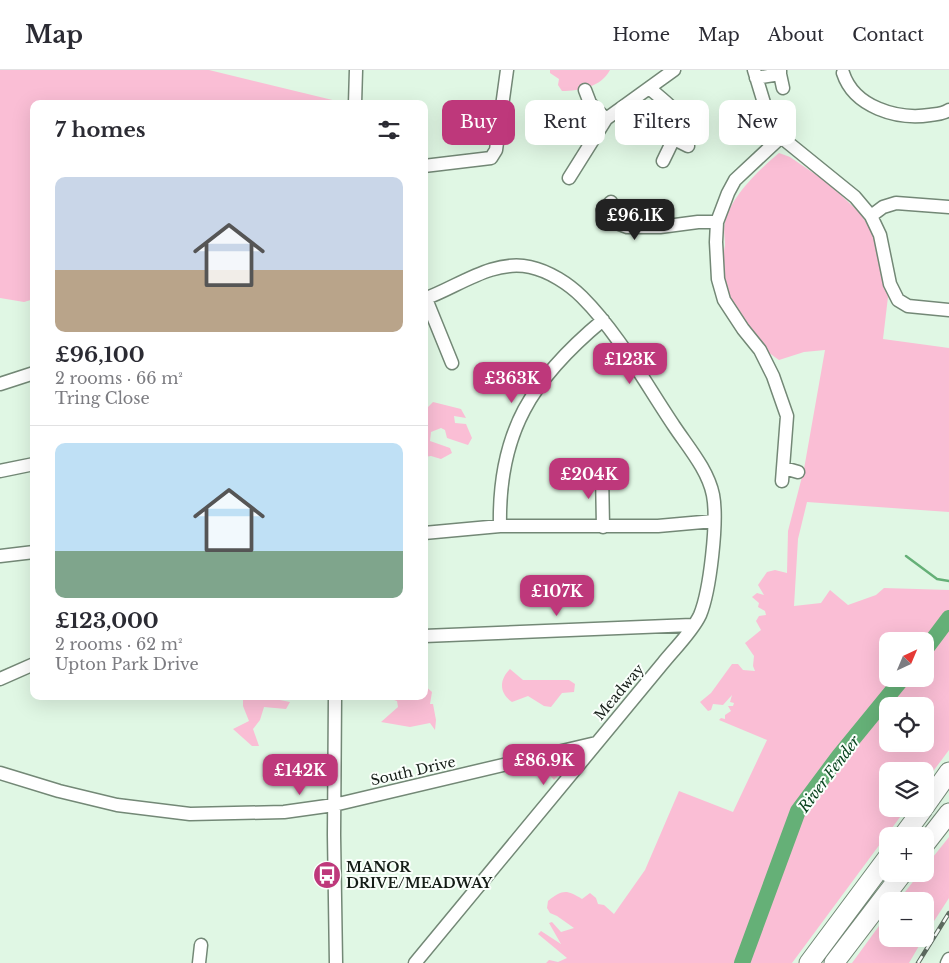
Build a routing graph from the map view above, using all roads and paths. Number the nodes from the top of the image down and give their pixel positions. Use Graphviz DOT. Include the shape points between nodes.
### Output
graph roads {
  1 [pos="356,70"];
  2 [pos="507,70"];
  3 [pos="674,70"];
  4 [pos="780,72"];
  5 [pos="842,72"];
  6 [pos="660,74"];
  7 [pos="756,74"];
  8 [pos="649,88"];
  9 [pos="783,88"];
  10 [pos="585,90"];
  11 [pos="355,100"];
  12 [pos="663,100"];
  13 [pos="763,100"];
  14 [pos="949,110"];
  15 [pos="606,118"];
  16 [pos="671,145"];
  17 [pos="772,145"];
  18 [pos="791,145"];
  19 [pos="663,161"];
  20 [pos="428,166"];
  21 [pos="570,178"];
  22 [pos="603,205"];
  23 [pos="949,207"];
  24 [pos="871,216"];
  25 [pos="717,222"];
  26 [pos="428,298"];
  27 [pos="428,306"];
  28 [pos="949,310"];
  29 [pos="603,320"];
  30 [pos="452,364"];
  31 [pos="30,375"];
  32 [pos="0,384"];
  33 [pos="30,465"];
  34 [pos="0,471"];
  35 [pos="602,472"];
  36 [pos="798,472"];
  37 [pos="714,522"];
  38 [pos="500,526"];
  39 [pos="603,527"];
  40 [pos="428,534"];
  41 [pos="30,552"];
  42 [pos="0,556"];
  43 [pos="692,625"];
  44 [pos="428,636"];
  45 [pos="30,666"];
  46 [pos="0,679"];
  47 [pos="335,700"];
  48 [pos="596,743"];
  49 [pos="949,772"];
  50 [pos="0,773"];
  51 [pos="949,776"];
  52 [pos="934,793"];
  53 [pos="934,795"];
  54 [pos="334,805"];
  55 [pos="949,813"];
  56 [pos="934,832"];
  57 [pos="879,869"];
  58 [pos="896,882"];
  59 [pos="201,944"];
  60 [pos="949,959"];
  61 [pos="199,963"];
  62 [pos="336,963"];
  63 [pos="415,963"];
  64 [pos="809,963"];
  65 [pos="834,963"];
  66 [pos="947,963"];
  1 -- 11 [label="street"];
  2 -- 20 [label="street" via="496,150 491,158"];
  3 -- 6 [label="street"];
  4 -- 7 [label="street"];
  4 -- 9 [label="street"];
  5 -- 14 [label="street" via="854,94 889,113 924,116"];
  6 -- 8 [label="street"];
  7 -- 13 [label="street"];
  8 -- 12 [label="street"];
  8 -- 15 [label="street"];
  10 -- 15 [label="street" via="590,103"];
  15 -- 21 [label="street" via="582,171"];
  16 -- 19 [label="street"];
  17 -- 25 [label="street" via="735,180"];
  18 -- 24 [label="street" via="855,197"];
  22 -- 25 [label="street" via="614,222 627,227"];
  23 -- 24 [label="street" via="896,203"];
  24 -- 28 [label="street" via="880,235 890,284 898,300 908,306"];
  25 -- 36 [label="street" via="716,259 724,300 760,350 773,376 787,416 783,475"];
  26 -- 29 [label="street, Meadway" via="488,270 522,266 539,270 566,284 581,295"];
  27 -- 30 [label="street"];
  29 -- 37 [label="street, Meadway" via="705,476 713,494"];
  29 -- 38 [label="street" via="548,373 514,431 502,472"];
  31 -- 32 [label="street"];
  33 -- 34 [label="street"];
  35 -- 39 [label="street"];
  37 -- 39 [label="street"];
  37 -- 43 [label="street, Meadway" via="700,615"];
  38 -- 39 [label="street"];
  38 -- 40 [label="street"];
  41 -- 42 [label="street"];
  43 -- 44 [label="street"];
  43 -- 48 [label="street, Meadway"];
  45 -- 46 [label="street"];
  47 -- 54 [label="street"];
  48 -- 54 [label="street, South Drive"];
  48 -- 63 [label="street, Meadway"];
  49 -- 52 [label="highway"];
  50 -- 54 [label="street, South Drive" via="58,791 117,804 190,814 284,812"];
  51 -- 53 [label="highway"];
  54 -- 62 [label="street"];
  55 -- 56 [label="highway"];
  57 -- 64 [label="highway"];
  58 -- 65 [label="highway"];
  59 -- 61 [label="street"];
  60 -- 66 [label="street"];
}
